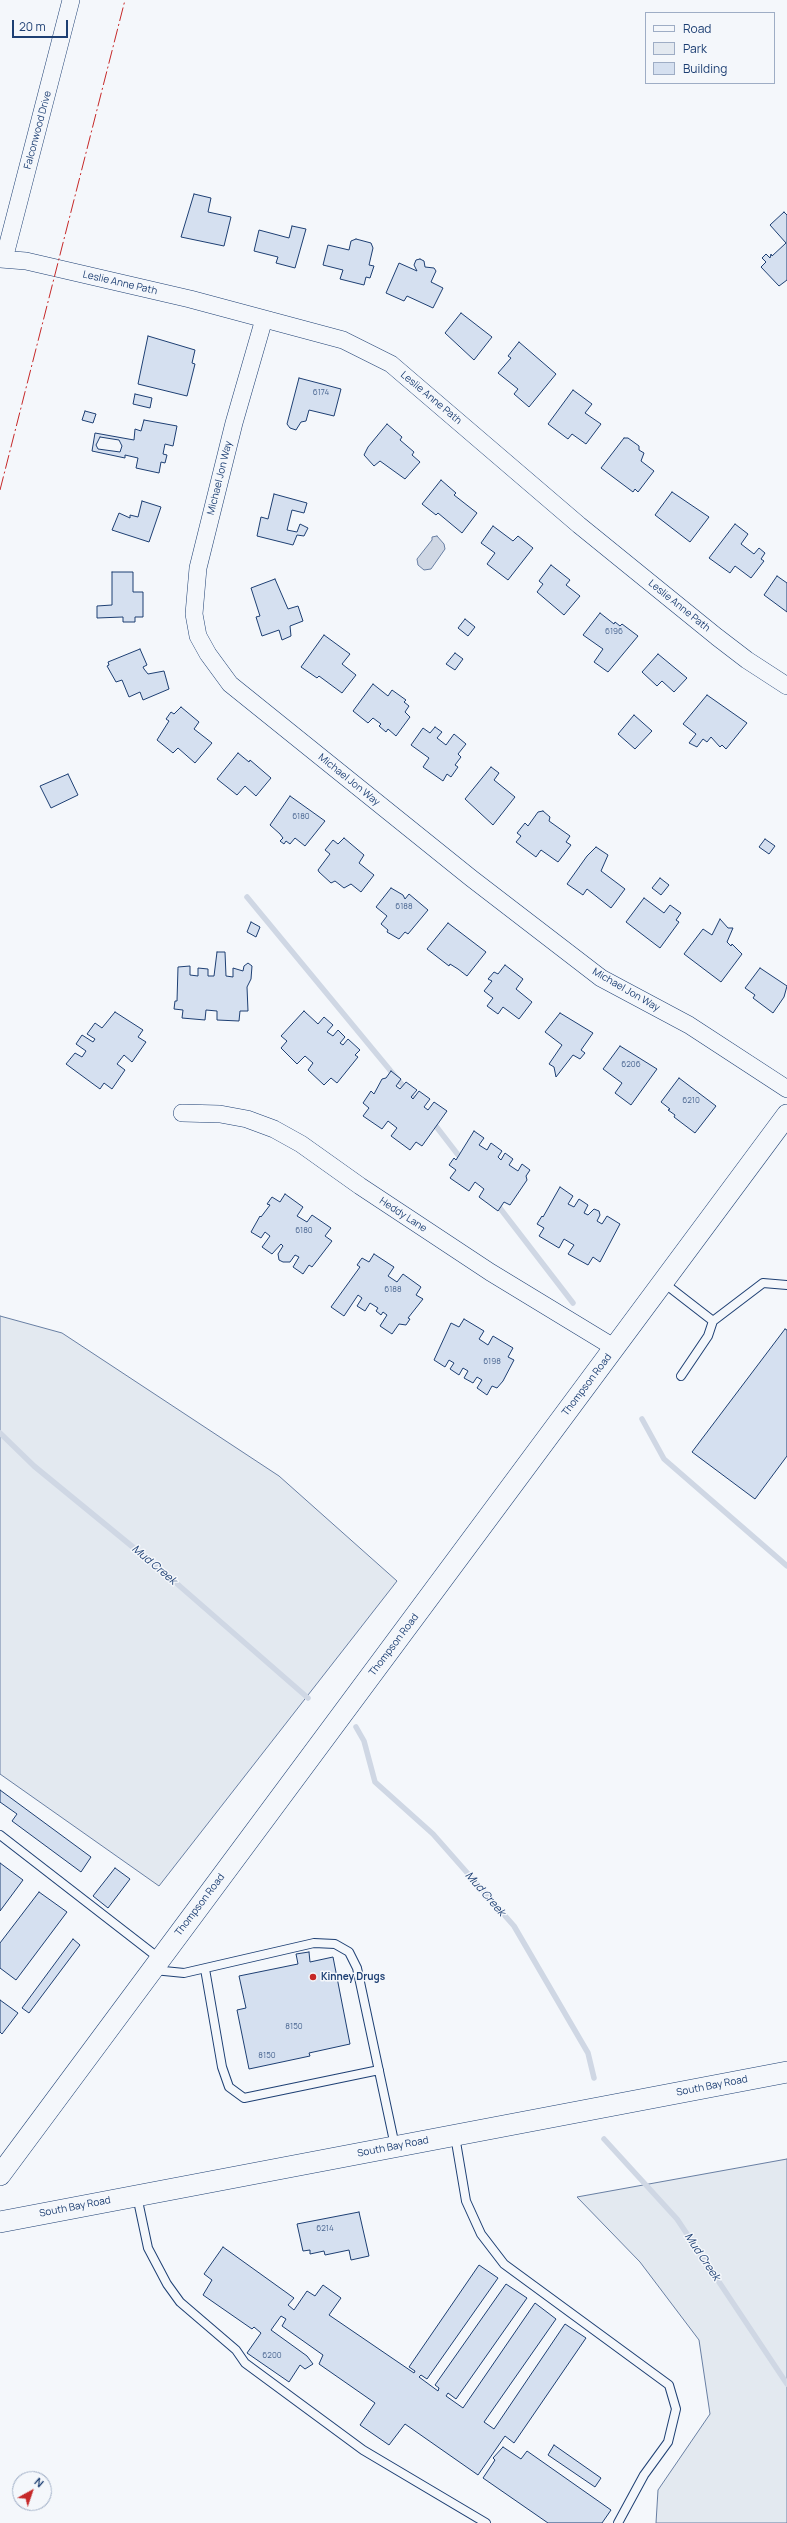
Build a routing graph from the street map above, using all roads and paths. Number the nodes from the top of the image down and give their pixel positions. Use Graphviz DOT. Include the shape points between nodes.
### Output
graph roads {
  1 [pos="71,0"];
  2 [pos="2,259"];
  3 [pos="264,319"];
  4 [pos="787,686"];
  5 [pos="787,1089"];
  6 [pos="182,1113"];
  7 [pos="787,1115"];
  8 [pos="663,1282"];
  9 [pos="787,1285"];
  10 [pos="713,1321"];
  11 [pos="615,1348"];
  12 [pos="681,1376"];
  13 [pos="0,1835"];
  14 [pos="156,1964"];
  15 [pos="205,1969"];
  16 [pos="379,2070"];
  17 [pos="787,2072"];
  18 [pos="454,2135"];
  19 [pos="396,2146"];
  20 [pos="0,2175"];
  21 [pos="137,2196"];
  22 [pos="0,2222"];
  23 [pos="486,2523"];
  24 [pos="618,2523"];
  1 -- 2 [label="street, Falconwood Drive"];
  2 -- 3 [label="street, Leslie Anne Path" via="26,261"];
  3 -- 4 [label="street, Leslie Anne Path" via="343,340 391,364 681,608 747,660"];
  3 -- 5 [label="street, Michael Jon Way" via="234,423 198,568 194,614 198,636 208,654 230,684 471,878 601,978 689,1025"];
  6 -- 11 [label="street, Heddy Lane" via="220,1114 247,1119 274,1129 301,1144 490,1272"];
  7 -- 8 [label="street, Thompson Road"];
  8 -- 10 [label="lane"];
  8 -- 11 [label="street, Thompson Road"];
  9 -- 10 [label="lane" via="763,1283"];
  10 -- 12 [label="lane" via="708,1336"];
  11 -- 14 [label="street, Thompson Road"];
  13 -- 14 [label="lane"];
  14 -- 15 [label="lane" via="184,1973"];
  14 -- 20 [label="street, Thompson Road"];
  15 -- 16 [label="lane" via="314,1943 335,1944 349,1952 357,1968"];
  15 -- 16 [label="lane" via="222,2068 229,2087 244,2098"];
  16 -- 19 [label="lane"];
  17 -- 18 [label="street, South Bay Road"];
  18 -- 19 [label="street, South Bay Road"];
  18 -- 24 [label="lane" via="466,2201 481,2234 504,2264 669,2385 676,2409 668,2442 644,2475"];
  19 -- 21 [label="street, South Bay Road"];
  21 -- 22 [label="street, South Bay Road"];
  21 -- 23 [label="lane" via="148,2248 167,2284 180,2302 236,2350 245,2363 363,2450"];
}
